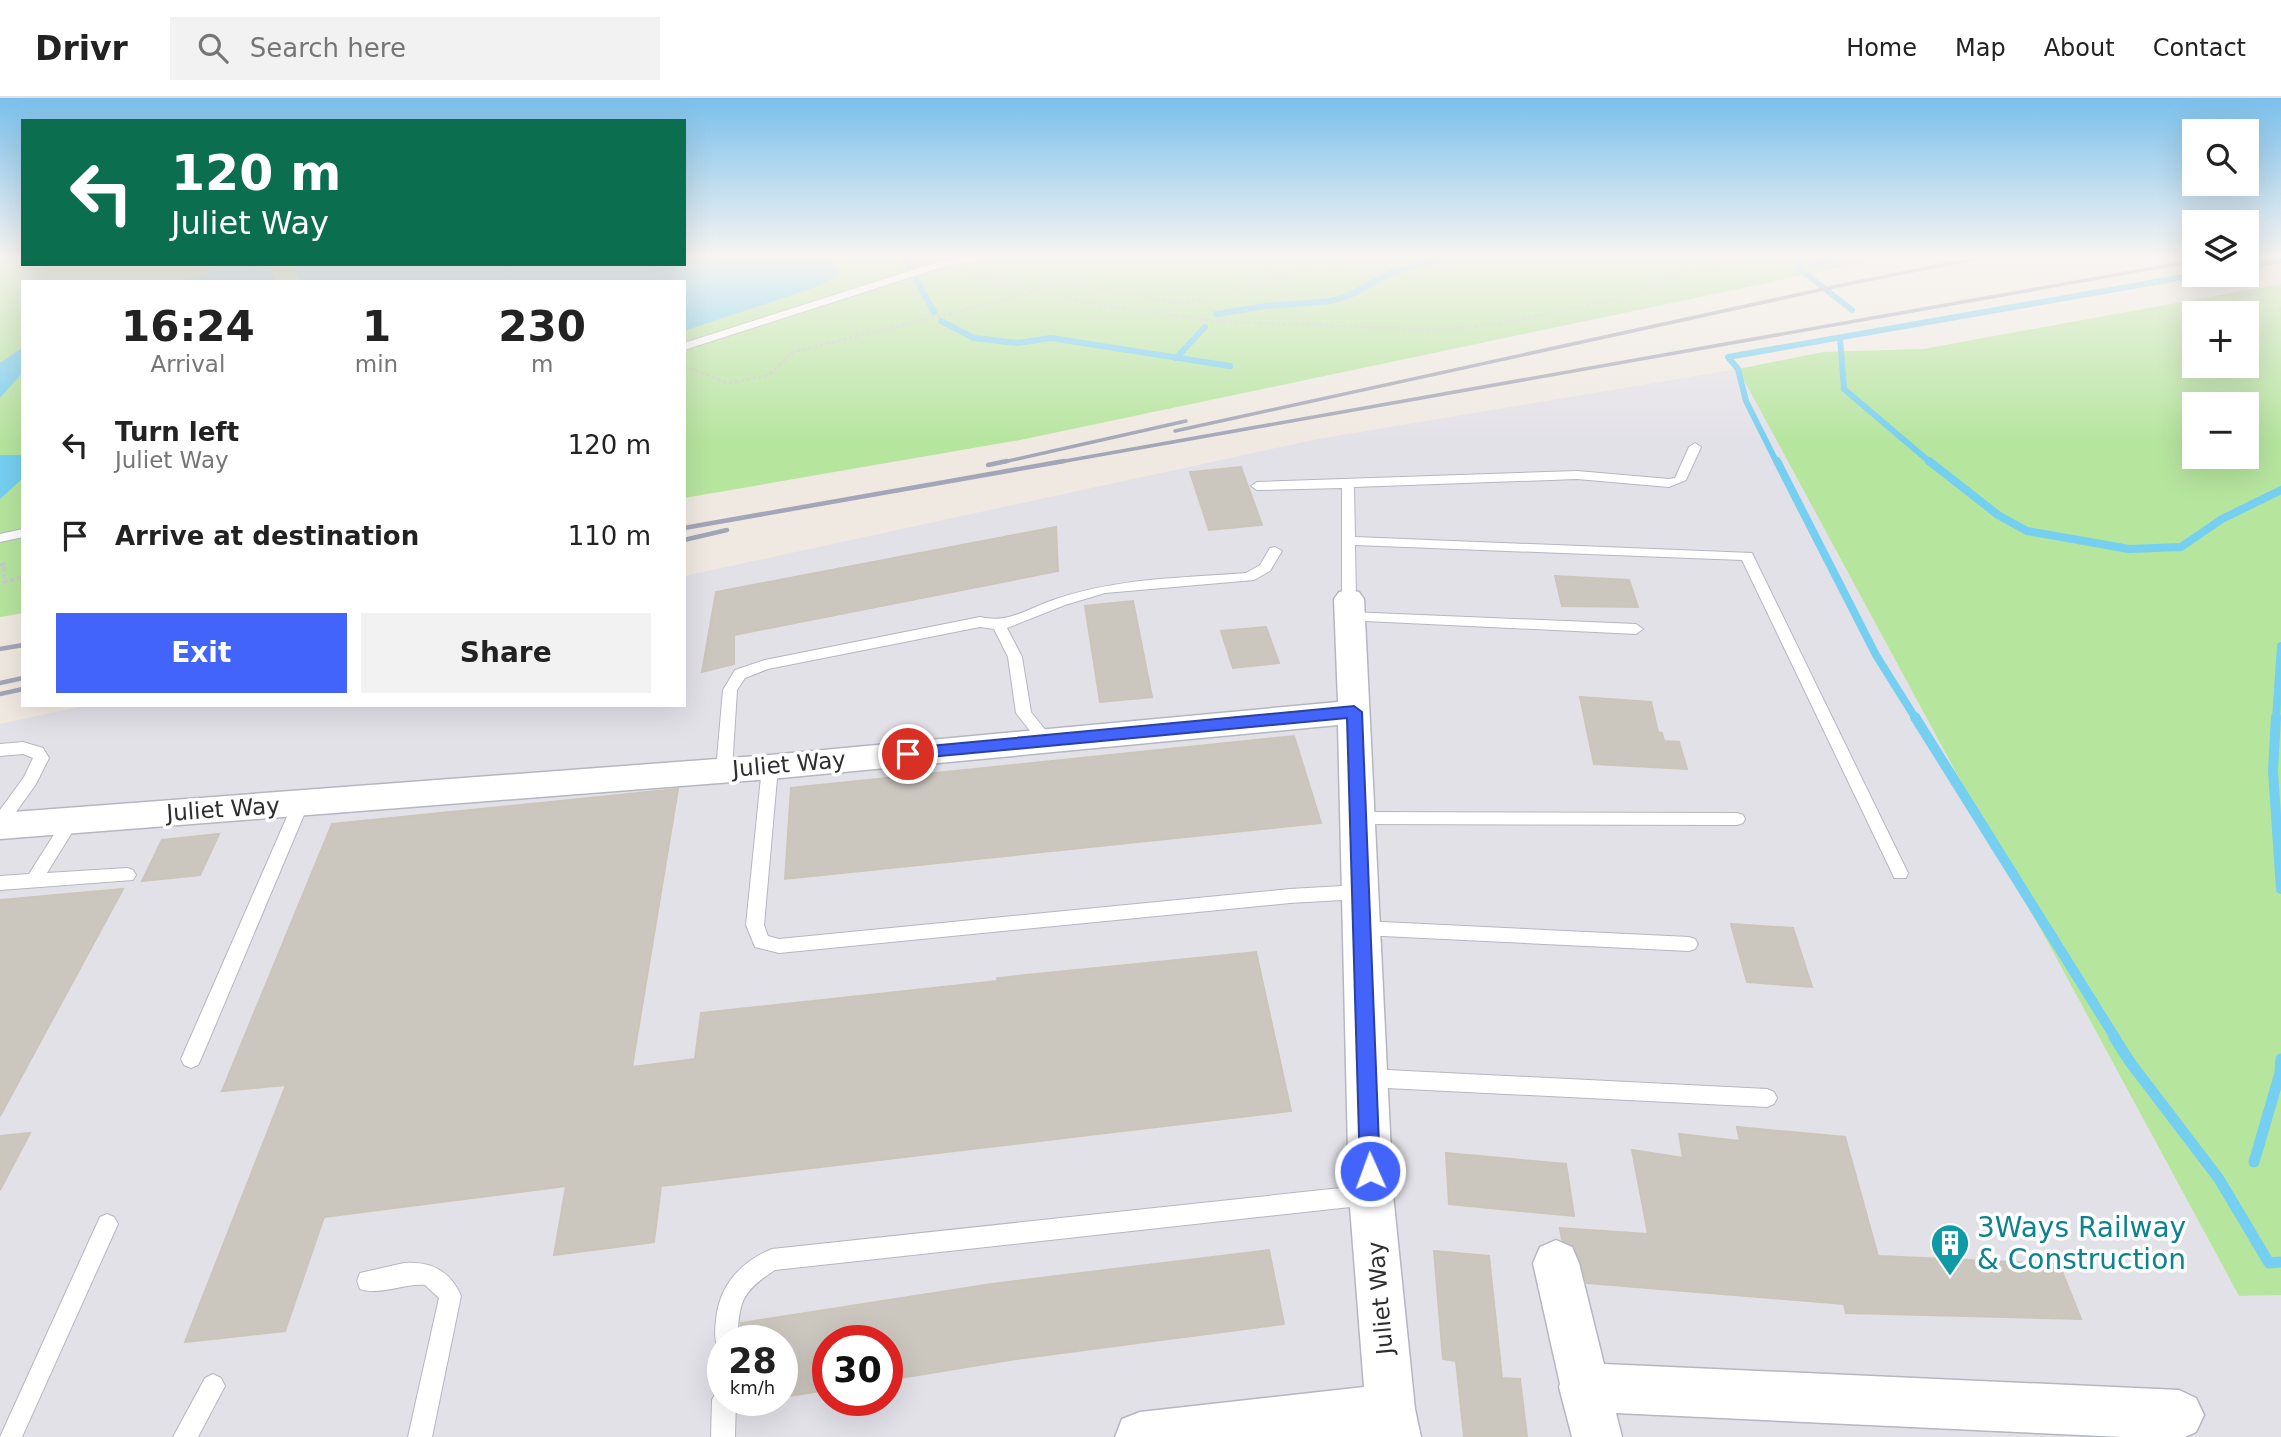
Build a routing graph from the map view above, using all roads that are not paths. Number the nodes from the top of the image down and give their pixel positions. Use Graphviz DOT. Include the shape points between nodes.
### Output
graph roads {
  1 [pos="772,318"];
  2 [pos="686,346"];
  3 [pos="1695,447"];
  4 [pos="1348,484"];
  5 [pos="1258,486"];
  6 [pos="21,533"];
  7 [pos="0,538"];
  8 [pos="1348,541"];
  9 [pos="1275,551"];
  10 [pos="1350,608"];
  11 [pos="999,626"];
  12 [pos="1636,629"];
  13 [pos="1354,712"];
  14 [pos="1046,741"];
  15 [pos="0,750"];
  16 [pos="770,766"];
  17 [pos="724,770"];
  18 [pos="301,803"];
  19 [pos="1358,818"];
  20 [pos="1737,819"];
  21 [pos="71,821"];
  22 [pos="0,824"];
  23 [pos="1900,873"];
  24 [pos="127,875"];
  25 [pos="35,879"];
  26 [pos="0,883"];
  27 [pos="1360,892"];
  28 [pos="1362,928"];
  29 [pos="1689,944"];
  30 [pos="191,1059"];
  31 [pos="1367,1078"];
  32 [pos="1767,1098"];
  33 [pos="1371,1194"];
  34 [pos="107,1224"];
  35 [pos="1556,1263"];
  36 [pos="368,1282"];
  37 [pos="726,1325"];
  38 [pos="213,1386"];
  39 [pos="1583,1388"];
  40 [pos="2179,1415"];
  41 [pos="724,1416"];
  42 [pos="1393,1423"];
  43 [pos="10,1437"];
  44 [pos="185,1437"];
  45 [pos="420,1437"];
  46 [pos="723,1437"];
  47 [pos="1140,1437"];
  48 [pos="1597,1437"];
  1 -- 2 [label="lane"];
  3 -- 4 [label="lane" via="1680,480 1669,484 1577,475"];
  4 -- 5 [label="lane"];
  4 -- 8 [label="lane"];
  6 -- 7 [label="lane"];
  8 -- 10 [label="lane"];
  8 -- 23 [label="lane" via="1747,556"];
  9 -- 11 [label="lane" via="1265,568 1250,577 1104,589"];
  10 -- 12 [label="lane"];
  10 -- 13 [label="street"];
  11 -- 14 [label="lane" via="1014,657 1024,713"];
  11 -- 17 [label="lane" via="980,622 765,665 740,674 730,690"];
  13 -- 14 [label="street, Juliet Way"];
  13 -- 19 [label="street, Juliet Way"];
  14 -- 16 [label="street, Juliet Way"];
  15 -- 22 [label="lane" via="23,748 41,758"];
  16 -- 17 [label="street, Juliet Way"];
  16 -- 27 [label="lane" via="755,925 761,942 779,946"];
  17 -- 18 [label="street, Juliet Way"];
  18 -- 21 [label="street, Juliet Way"];
  18 -- 30 [label="lane"];
  19 -- 20 [label="lane"];
  19 -- 27 [label="street, Juliet Way"];
  21 -- 22 [label="street, Juliet Way"];
  21 -- 25 [label="lane"];
  24 -- 25 [label="lane"];
  25 -- 26 [label="lane"];
  27 -- 28 [label="street, Juliet Way"];
  28 -- 29 [label="lane"];
  28 -- 31 [label="street, Juliet Way"];
  31 -- 32 [label="lane"];
  31 -- 33 [label="street, Juliet Way"];
  33 -- 37 [label="lane" via="772,1260 744,1277 727,1307"];
  33 -- 42 [label="street, Juliet Way"];
  34 -- 43 [label="lane"];
  35 -- 39 [label="street"];
  36 -- 45 [label="lane" via="423,1273 436,1276 450,1296"];
  38 -- 44 [label="lane"];
  39 -- 40 [label="street"];
  39 -- 48 [label="street"];
  41 -- 46 [label="lane"];
  42 -- 47 [label="street"];
}
